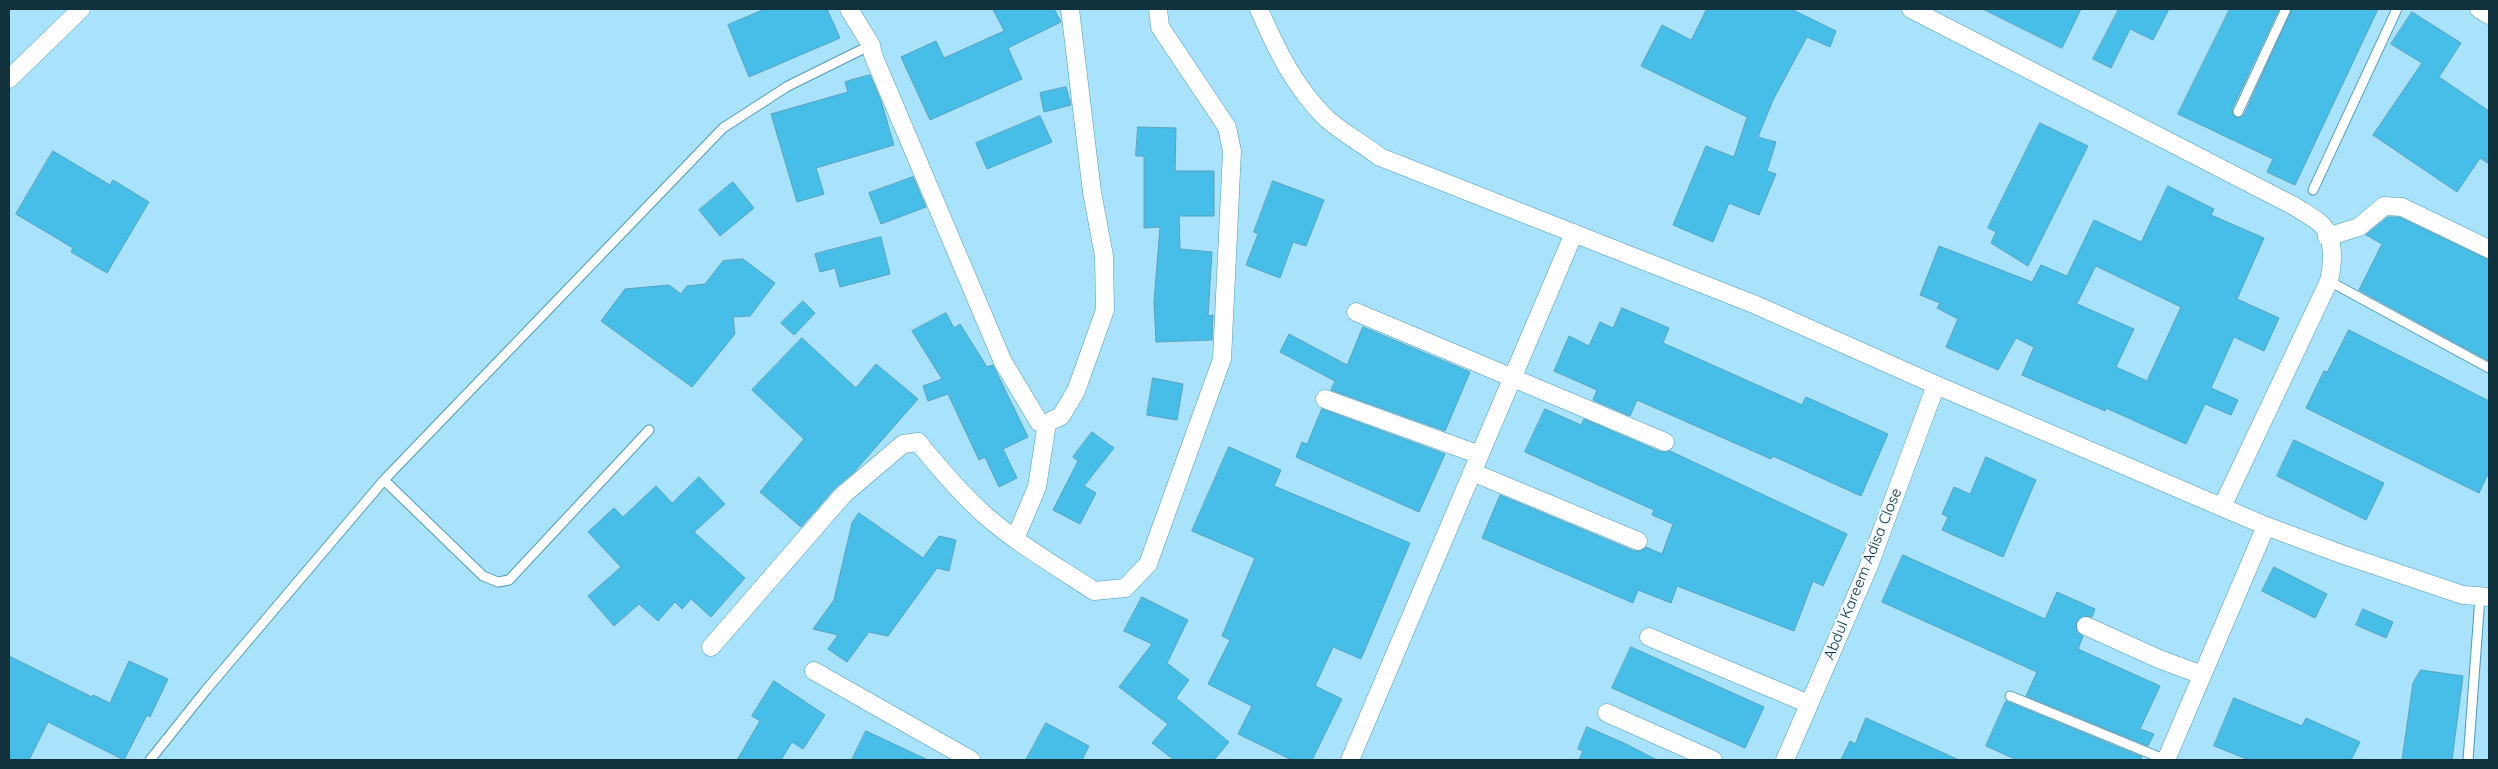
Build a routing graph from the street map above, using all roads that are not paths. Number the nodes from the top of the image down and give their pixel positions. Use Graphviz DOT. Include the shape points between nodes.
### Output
graph roads {
  1 [pos="81,9"];
  2 [pos="849,9"];
  3 [pos="1070,9"];
  4 [pos="1158,9"];
  5 [pos="1259,9"];
  6 [pos="1911,9"];
  7 [pos="2286,9"];
  8 [pos="2397,9"];
  9 [pos="2480,9"];
  10 [pos="2489,15"];
  11 [pos="871,45"];
  12 [pos="9,79"];
  13 [pos="2238,112"];
  14 [pos="2313,190"];
  15 [pos="1574,233"];
  16 [pos="2327,236"];
  17 [pos="2489,249"];
  18 [pos="2329,281"];
  19 [pos="1356,312"];
  20 [pos="2489,368"];
  21 [pos="1512,379"];
  22 [pos="1936,385"];
  23 [pos="1325,399"];
  24 [pos="1047,423"];
  25 [pos="649,430"];
  26 [pos="1665,442"];
  27 [pos="1480,455"];
  28 [pos="1472,472"];
  29 [pos="384,480"];
  30 [pos="2222,507"];
  31 [pos="2266,526"];
  32 [pos="1016,539"];
  33 [pos="1638,541"];
  34 [pos="2485,597"];
  35 [pos="2086,626"];
  36 [pos="1649,637"];
  37 [pos="711,647"];
  38 [pos="814,671"];
  39 [pos="2202,675"];
  40 [pos="2010,696"];
  41 [pos="1809,704"];
  42 [pos="1607,713"];
  43 [pos="150,760"];
  44 [pos="971,760"];
  45 [pos="1350,760"];
  46 [pos="1713,760"];
  47 [pos="1785,760"];
  48 [pos="2166,760"];
  49 [pos="2468,760"];
  1 -- 12 [label="street"];
  2 -- 11 [label="street"];
  3 -- 24 [label="street" via="1092,192 1104,256 1105,310 1076,391 1061,416"];
  4 -- 32 [label="street" via="1160,27 1226,128 1232,151 1222,359 1148,564 1124,588 1094,591"];
  5 -- 15 [label="street" via="1297,84 1328,119 1380,157"];
  6 -- 16 [label="street" via="2294,206 2322,225"];
  7 -- 13 [label="lane"];
  8 -- 14 [label="lane"];
  9 -- 10 [label="street"];
  11 -- 24 [label="street" via="1003,362 1039,422"];
  11 -- 29 [label="lane" via="788,86 723,128"];
  15 -- 21 [label="street"];
  15 -- 22 [label="street" via="1756,305"];
  16 -- 17 [label="street" via="2359,227 2384,206 2402,206"];
  16 -- 18 [label="street" via="2334,262"];
  18 -- 20 [label="lane"];
  18 -- 30 [label="street"];
  19 -- 21 [label="street"];
  21 -- 26 [label="street"];
  21 -- 27 [label="street"];
  22 -- 30 [label="street"];
  22 -- 41 [label="street, Abdul Kareem Adisa Close" via="1868,568"];
  23 -- 27 [label="street"];
  24 -- 32 [label="street" via="1037,487"];
  25 -- 29 [label="lane" via="509,580 498,582 483,576"];
  27 -- 28 [label="street"];
  28 -- 33 [label="street"];
  28 -- 45 [label="street"];
  29 -- 43 [label="lane"];
  30 -- 31 [label="street"];
  31 -- 34 [label="street" via="2463,595"];
  31 -- 39 [label="street"];
  32 -- 37 [label="street" via="986,516 918,442 903,444 843,495"];
  34 -- 49 [label="lane"];
  35 -- 39 [label="street"];
  36 -- 41 [label="street"];
  38 -- 44 [label="street"];
  39 -- 48 [label="street"];
  40 -- 48 [label="lane"];
  41 -- 47 [label="street, Abdul Kareem Adisa Close"];
  42 -- 46 [label="street"];
}
